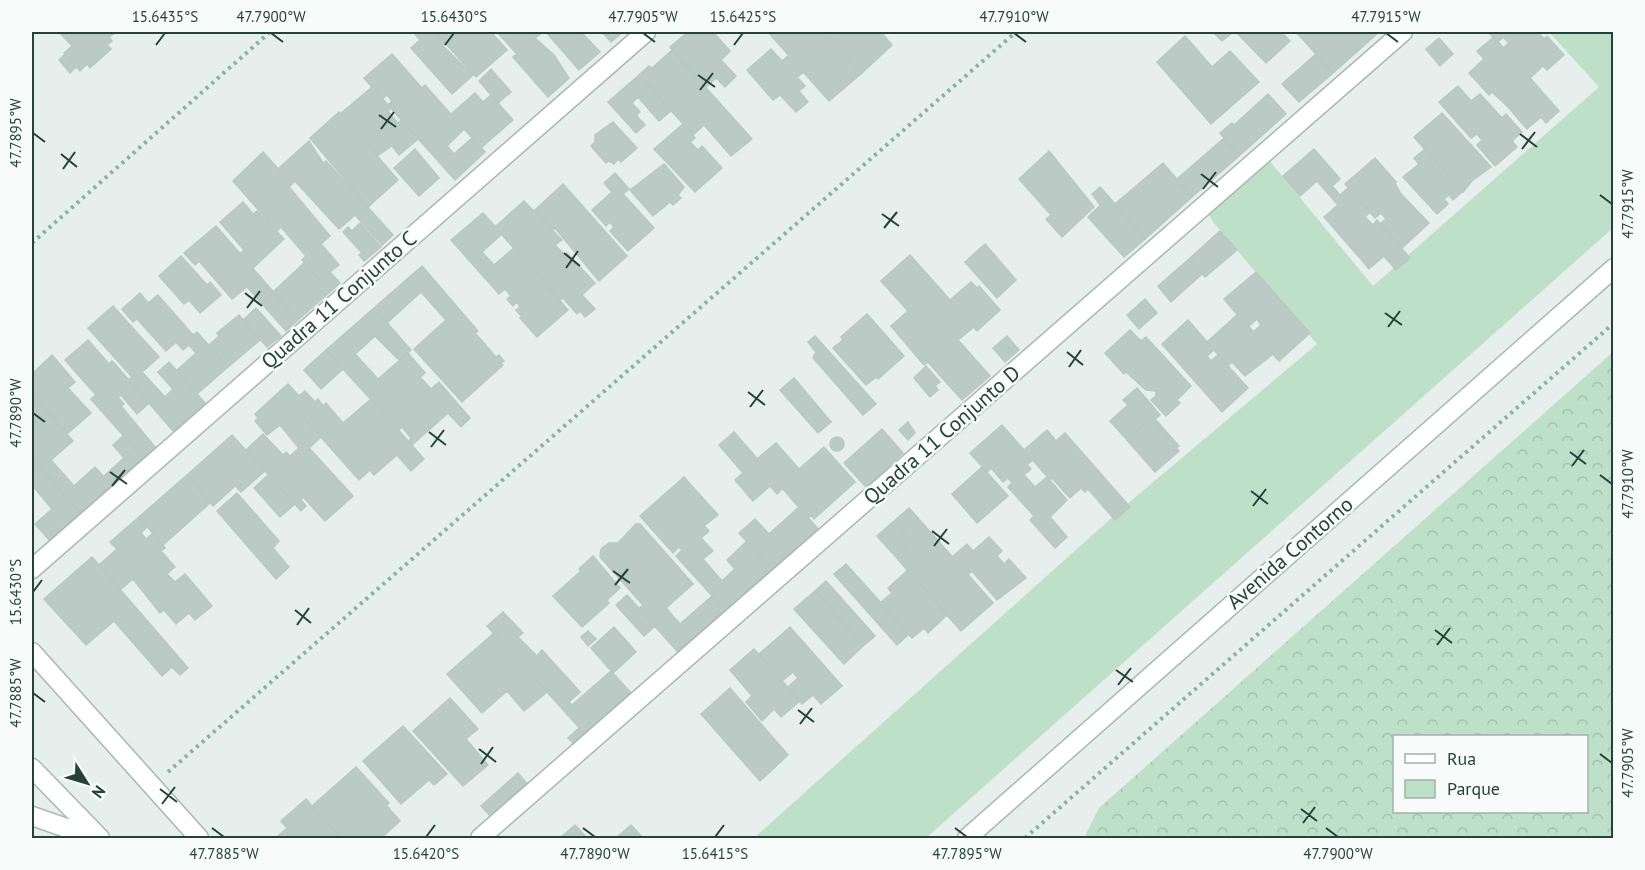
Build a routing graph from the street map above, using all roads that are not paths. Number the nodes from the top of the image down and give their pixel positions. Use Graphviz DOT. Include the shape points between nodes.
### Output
graph roads {
  1 [pos="646,32"];
  2 [pos="1403,32"];
  3 [pos="1614,268"];
  4 [pos="32,569"];
  5 [pos="32,652"];
  6 [pos="32,768"];
  7 [pos="32,816"];
  8 [pos="98,838"];
  9 [pos="199,838"];
  10 [pos="480,838"];
  11 [pos="967,838"];
  1 -- 4 [label="street, Quadra 11 Conjunto C"];
  2 -- 10 [label="street, Quadra 11 Conjunto D"];
  3 -- 11 [label="street, Avenida Contorno"];
  5 -- 9 [label="street"];
  6 -- 8 [label="street"];
  7 -- 8 [label="street"];
}
